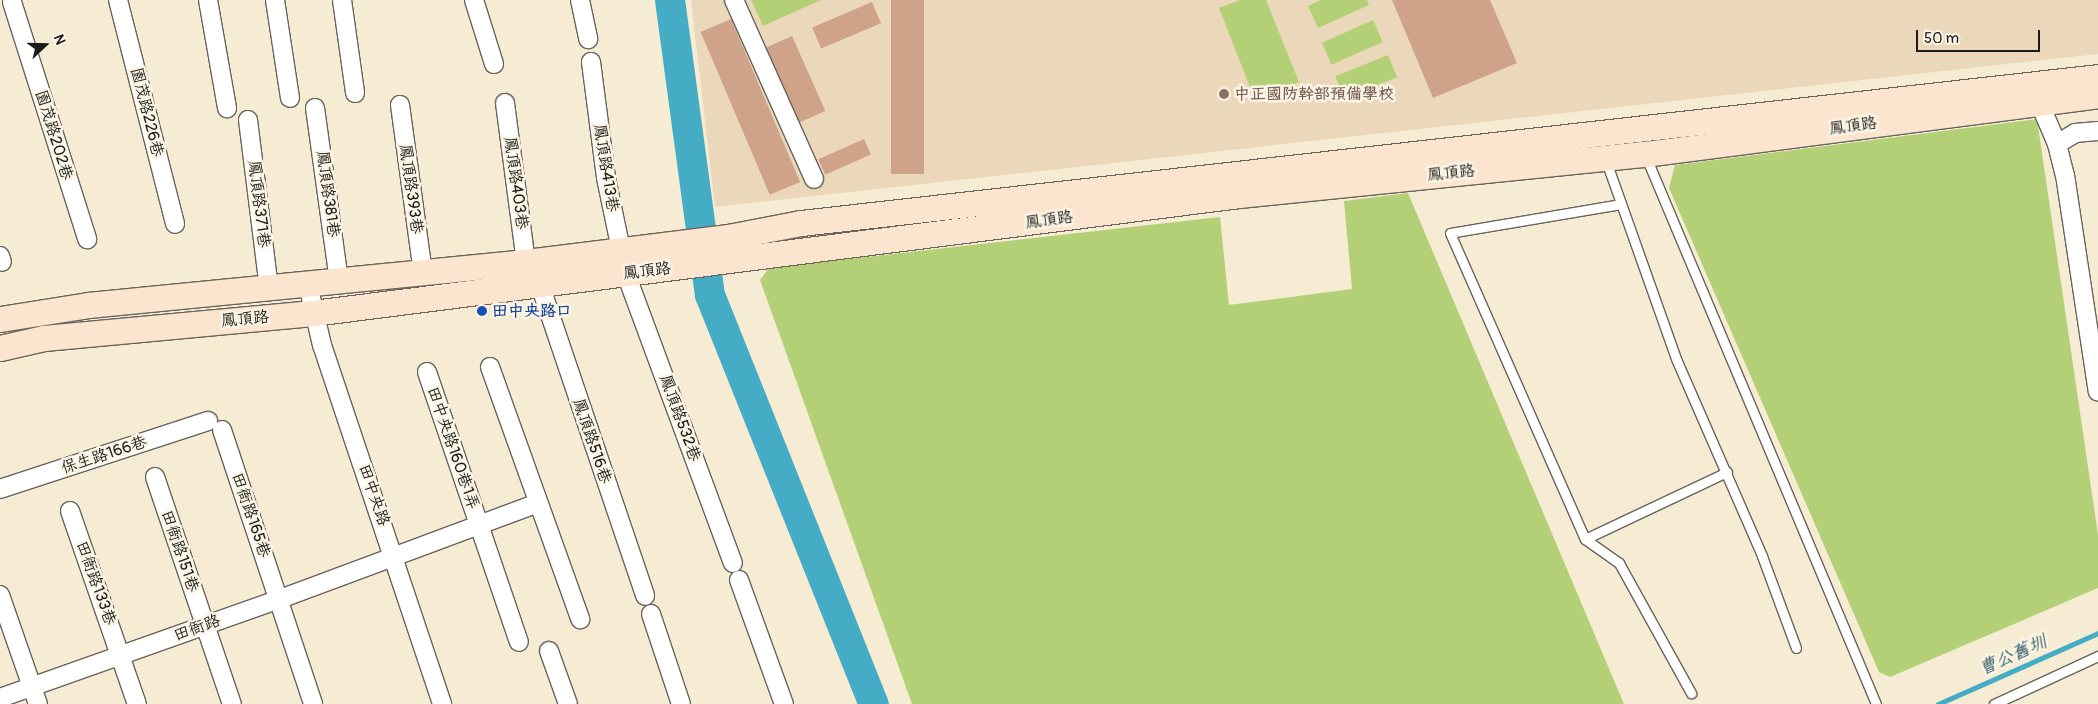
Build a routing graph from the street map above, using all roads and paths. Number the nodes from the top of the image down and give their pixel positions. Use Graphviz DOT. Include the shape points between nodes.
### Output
graph roads {
  1 [pos="118,0"];
  2 [pos="208,0"];
  3 [pos="275,0"];
  4 [pos="342,0"];
  5 [pos="474,0"];
  6 [pos="580,0"];
  7 [pos="734,0"];
  8 [pos="11,2"];
  9 [pos="588,39"];
  10 [pos="591,62"];
  11 [pos="494,64"];
  12 [pos="2098,77"];
  13 [pos="355,93"];
  14 [pos="2098,95"];
  15 [pos="290,98"];
  16 [pos="2039,102"];
  17 [pos="505,103"];
  18 [pos="400,105"];
  19 [pos="227,108"];
  20 [pos="315,108"];
  21 [pos="248,120"];
  22 [pos="2098,131"];
  23 [pos="2057,144"];
  24 [pos="1644,154"];
  25 [pos="1605,158"];
  26 [pos="814,179"];
  27 [pos="1621,204"];
  28 [pos="175,224"];
  29 [pos="86,239"];
  30 [pos="526,262"];
  31 [pos="624,262"];
  32 [pos="422,273"];
  33 [pos="339,281"];
  34 [pos="308,285"];
  35 [pos="540,285"];
  36 [pos="269,289"];
  37 [pos="313,313"];
  38 [pos="0,319"];
  39 [pos="0,348"];
  40 [pos="490,367"];
  41 [pos="427,372"];
  42 [pos="2098,392"];
  43 [pos="215,426"];
  44 [pos="1726,472"];
  45 [pos="155,477"];
  46 [pos="0,489"];
  47 [pos="538,503"];
  48 [pos="70,512"];
  49 [pos="479,525"];
  50 [pos="1585,539"];
  51 [pos="394,556"];
  52 [pos="733,563"];
  53 [pos="739,580"];
  54 [pos="0,595"];
  55 [pos="645,596"];
  56 [pos="280,599"];
  57 [pos="651,614"];
  58 [pos="580,619"];
  59 [pos="205,625"];
  60 [pos="519,642"];
  61 [pos="1796,648"];
  62 [pos="549,651"];
  63 [pos="122,655"];
  64 [pos="2098,656"];
  65 [pos="32,687"];
  66 [pos="1691,693"];
  67 [pos="0,698"];
  68 [pos="38,704"];
  69 [pos="138,704"];
  70 [pos="232,704"];
  71 [pos="313,704"];
  72 [pos="442,704"];
  73 [pos="568,704"];
  74 [pos="681,704"];
  75 [pos="784,704"];
  76 [pos="1876,704"];
  77 [pos="1994,704"];
  1 -- 28 [label="street, 園茂路226巷"];
  2 -- 19 [label="street"];
  3 -- 15 [label="street"];
  4 -- 13 [label="street"];
  5 -- 11 [label="street"];
  6 -- 9 [label="street"];
  7 -- 26 [label="street"];
  8 -- 29 [label="street, 園茂路202巷"];
  10 -- 31 [label="street, 鳳頂路413巷" via="606,178"];
  12 -- 31 [label="main road, 鳳頂路" via="801,223 676,243"];
  14 -- 16 [label="main road, 鳳頂路"];
  16 -- 23 [label="street"];
  16 -- 24 [label="main road, 鳳頂路"];
  17 -- 30 [label="street, 鳳頂路403巷"];
  18 -- 32 [label="street, 鳳頂路393巷"];
  20 -- 33 [label="street, 鳳頂路381巷"];
  21 -- 36 [label="street, 鳳頂路371巷"];
  22 -- 23 [label="street" via="2076,134"];
  23 -- 42 [label="street"];
  24 -- 25 [label="main road, 鳳頂路"];
  24 -- 76 [label="lane"];
  25 -- 27 [label="lane"];
  25 -- 31 [label="main road, 鳳頂路" via="1239,195 680,267"];
  27 -- 44 [label="lane" via="1676,361"];
  27 -- 50 [label="lane" via="1450,233"];
  30 -- 31 [label="main road, 鳳頂路"];
  30 -- 32 [label="main road, 鳳頂路"];
  31 -- 35 [label="main road, 鳳頂路"];
  31 -- 52 [label="street, 鳳頂路532巷"];
  32 -- 33 [label="main road, 鳳頂路"];
  33 -- 34 [label="main road, 鳳頂路"];
  34 -- 36 [label="main road, 鳳頂路"];
  34 -- 37 [label="street, 田中央路"];
  35 -- 37 [label="main road, 鳳頂路"];
  35 -- 55 [label="street, 鳳頂路516巷"];
  36 -- 38 [label="main road, 鳳頂路" via="88,305"];
  37 -- 39 [label="main road, 鳳頂路" via="44,338"];
  37 -- 51 [label="street, 田中央路"];
  40 -- 47 [label="street"];
  41 -- 49 [label="street, 田中央路160巷1弄"];
  43 -- 46 [label="street, 保生路166巷"];
  43 -- 56 [label="street, 田衙路165巷"];
  44 -- 50 [label="lane"];
  44 -- 61 [label="lane"];
  45 -- 59 [label="street, 田衙路151巷"];
  47 -- 49 [label="street, 田衙路"];
  47 -- 58 [label="street"];
  48 -- 63 [label="street, 田衙路133巷"];
  49 -- 51 [label="street, 田衙路"];
  49 -- 60 [label="street, 田中央路160巷1弄"];
  50 -- 66 [label="lane" via="1619,563"];
  51 -- 56 [label="street, 田衙路"];
  51 -- 72 [label="street, 田中央路"];
  53 -- 75 [label="street"];
  54 -- 65 [label="street"];
  56 -- 59 [label="street, 田衙路"];
  56 -- 71 [label="street, 田衙路165巷"];
  57 -- 74 [label="street"];
  59 -- 63 [label="street, 田衙路"];
  59 -- 70 [label="street, 田衙路151巷"];
  62 -- 73 [label="street"];
  63 -- 65 [label="street, 田衙路"];
  63 -- 69 [label="street, 田衙路133巷"];
  64 -- 77 [label="lane"];
  65 -- 67 [label="street, 田衙路"];
  65 -- 68 [label="street"];
}
